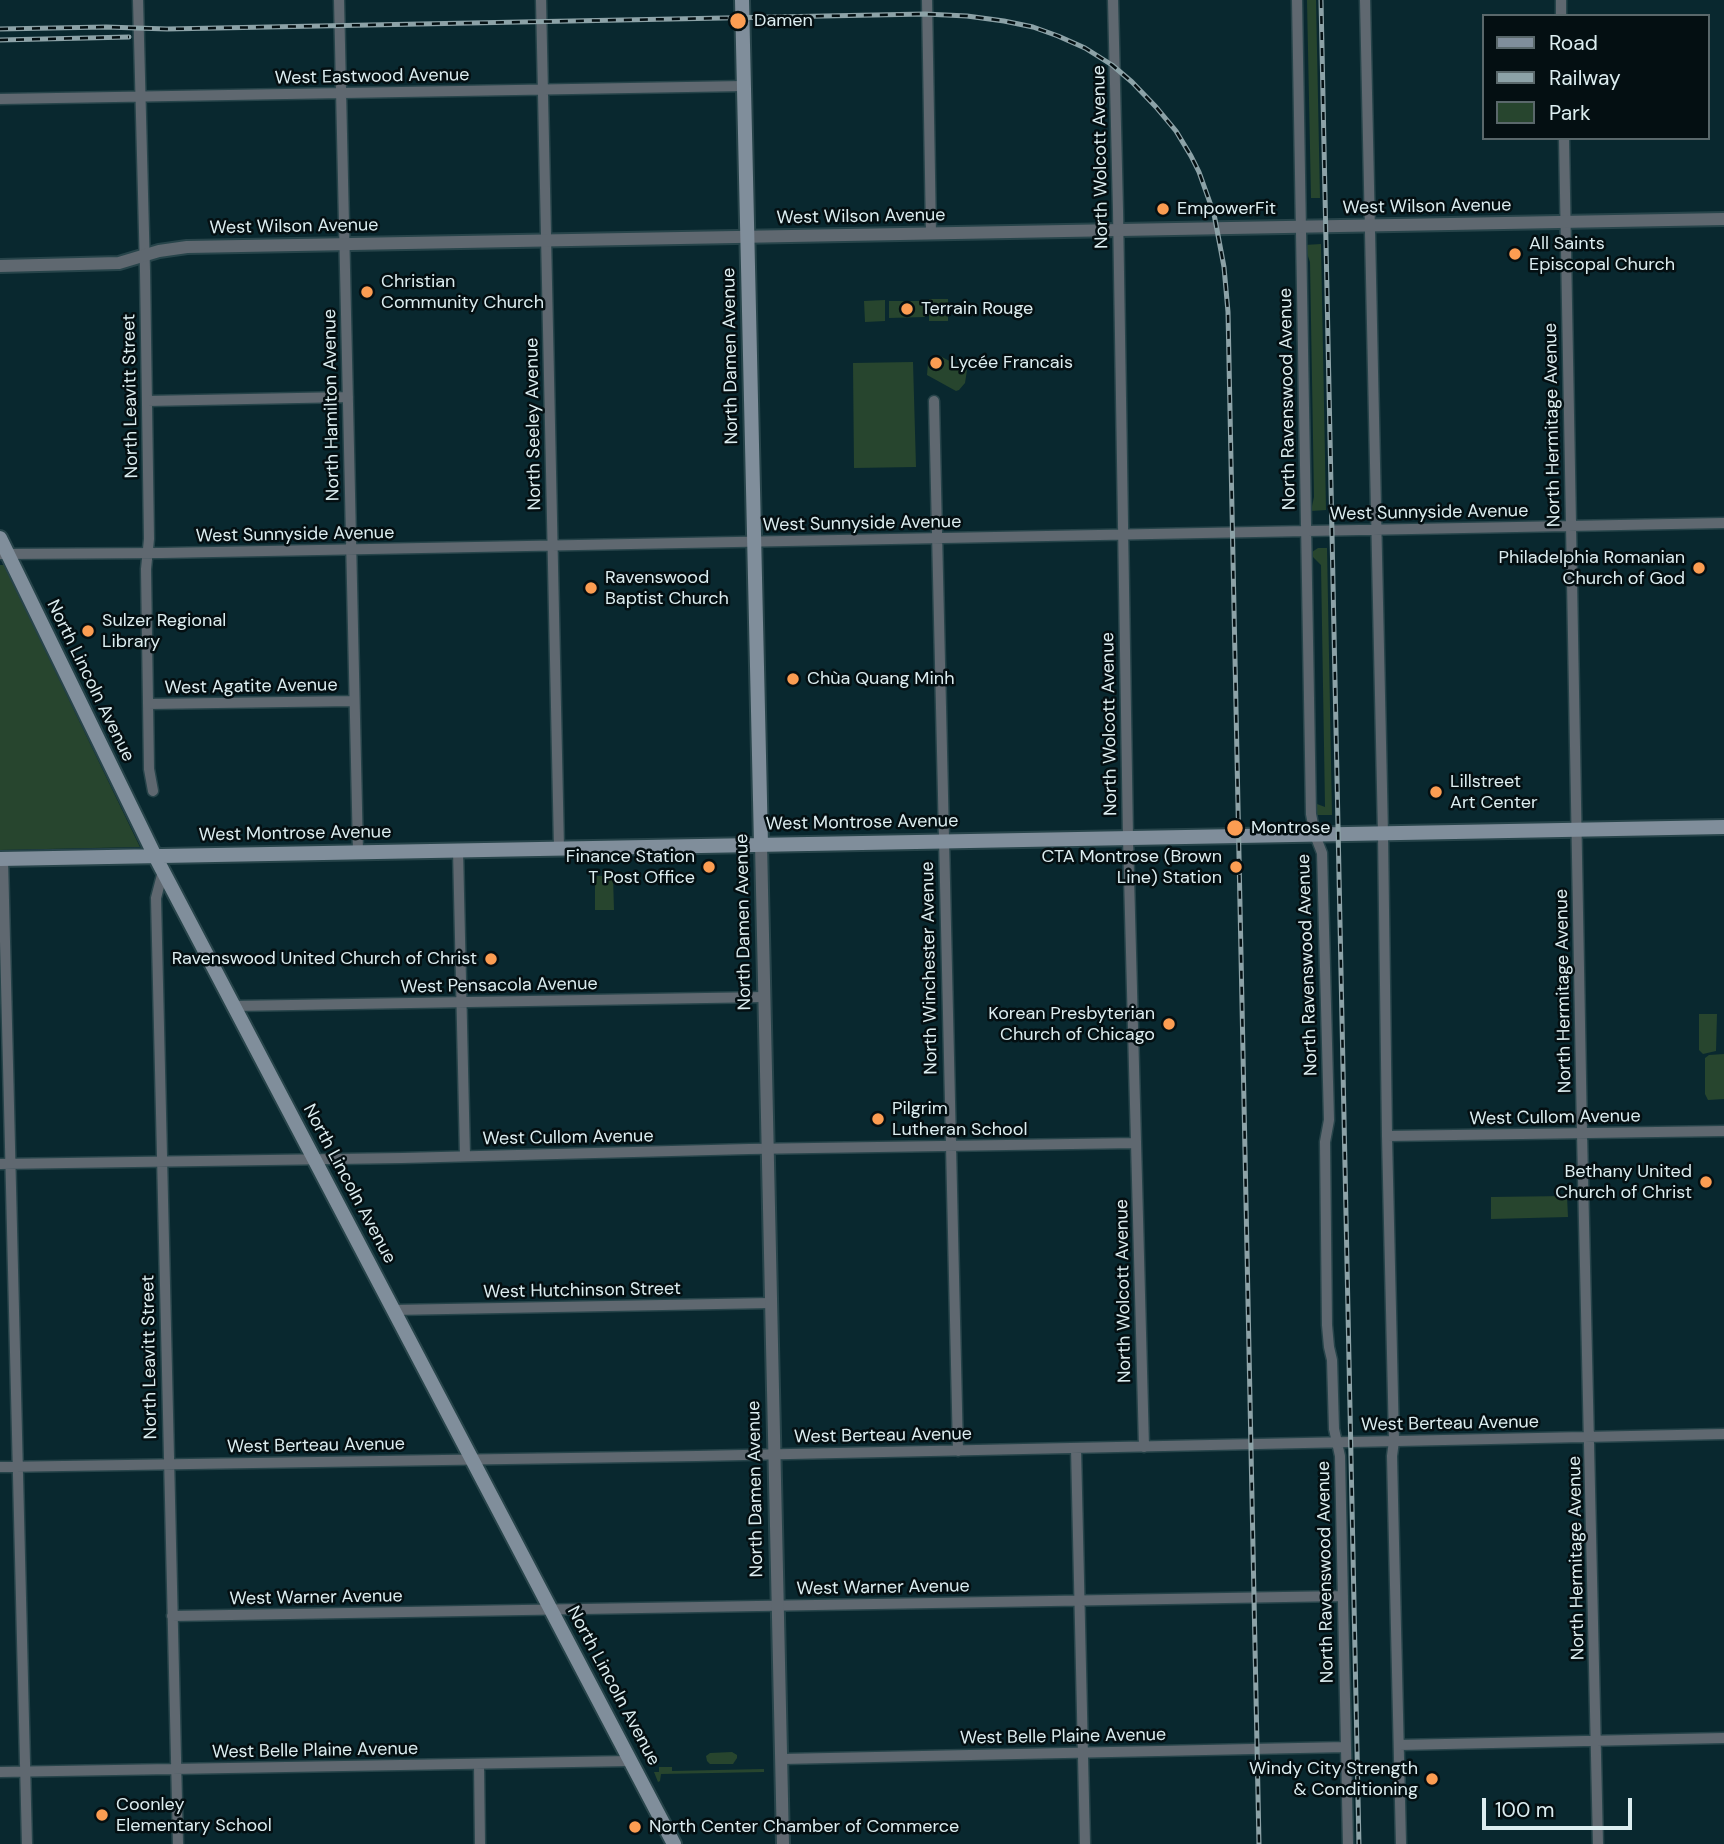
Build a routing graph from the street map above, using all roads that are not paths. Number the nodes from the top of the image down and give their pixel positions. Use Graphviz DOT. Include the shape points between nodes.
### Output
graph roads {
  1 [pos="138,0"];
  2 [pos="340,0"];
  3 [pos="541,0"];
  4 [pos="742,0"];
  5 [pos="927,0"];
  6 [pos="1113,0"];
  7 [pos="1297,0"];
  8 [pos="1365,0"];
  9 [pos="744,86"];
  10 [pos="543,90"];
  11 [pos="341,93"];
  12 [pos="141,96"];
  13 [pos="0,99"];
  14 [pos="1564,140"];
  15 [pos="1724,219"];
  16 [pos="1565,222"];
  17 [pos="1371,225"];
  18 [pos="1301,226"];
  19 [pos="1118,230"];
  20 [pos="931,233"];
  21 [pos="747,236"];
  22 [pos="546,240"];
  23 [pos="345,244"];
  24 [pos="145,256"];
  25 [pos="0,266"];
  26 [pos="348,397"];
  27 [pos="147,401"];
  28 [pos="934,401"];
  29 [pos="1724,523"];
  30 [pos="1571,526"];
  31 [pos="1376,530"];
  32 [pos="1306,531"];
  33 [pos="1123,534"];
  34 [pos="0,538"];
  35 [pos="937,538"];
  36 [pos="754,541"];
  37 [pos="553,546"];
  38 [pos="351,549"];
  39 [pos="147,553"];
  40 [pos="4,554"];
  41 [pos="354,701"];
  42 [pos="148,704"];
  43 [pos="153,791"];
  44 [pos="1724,827"];
  45 [pos="1577,830"];
  46 [pos="1383,834"];
  47 [pos="1315,835"];
  48 [pos="1128,838"];
  49 [pos="943,841"];
  50 [pos="761,844"];
  51 [pos="559,848"];
  52 [pos="458,850"];
  53 [pos="358,852"];
  54 [pos="155,856"];
  55 [pos="1,859"];
  56 [pos="163,871"];
  57 [pos="765,997"];
  58 [pos="462,1002"];
  59 [pos="233,1006"];
  60 [pos="1724,1131"];
  61 [pos="1582,1133"];
  62 [pos="1388,1136"];
  63 [pos="1136,1143"];
  64 [pos="951,1146"];
  65 [pos="768,1148"];
  66 [pos="466,1156"];
  67 [pos="314,1158"];
  68 [pos="161,1161"];
  69 [pos="5,1164"];
  70 [pos="771,1303"];
  71 [pos="393,1310"];
  72 [pos="1724,1434"];
  73 [pos="1590,1437"];
  74 [pos="1394,1441"];
  75 [pos="1337,1443"];
  76 [pos="1144,1447"];
  77 [pos="1076,1448"];
  78 [pos="958,1451"];
  79 [pos="775,1454"];
  80 [pos="472,1459"];
  81 [pos="169,1464"];
  82 [pos="0,1466"];
  83 [pos="18,1466"];
  84 [pos="1343,1596"];
  85 [pos="1080,1601"];
  86 [pos="778,1606"];
  87 [pos="551,1610"];
  88 [pos="172,1616"];
  89 [pos="1724,1738"];
  90 [pos="1597,1740"];
  91 [pos="1399,1745"];
  92 [pos="1346,1747"];
  93 [pos="1083,1752"];
  94 [pos="782,1759"];
  95 [pos="630,1762"];
  96 [pos="479,1764"];
  97 [pos="176,1769"];
  98 [pos="0,1772"];
  99 [pos="25,1772"];
  100 [pos="27,1844"];
  101 [pos="177,1844"];
  102 [pos="480,1844"];
  103 [pos="674,1844"];
  104 [pos="783,1844"];
  105 [pos="1085,1844"];
  106 [pos="1348,1844"];
  107 [pos="1401,1844"];
  108 [pos="1598,1844"];
  1 -- 12 [label="street, North Leavitt Street"];
  2 -- 11 [label="street, North Hamilton Avenue"];
  3 -- 10 [label="street, North Seeley Avenue"];
  4 -- 9 [label="main road, North Damen Avenue"];
  5 -- 20 [label="street"];
  6 -- 19 [label="street, North Wolcott Avenue"];
  7 -- 18 [label="street, North Ravenswood Avenue"];
  8 -- 17 [label="street"];
  9 -- 10 [label="street, West Eastwood Avenue"];
  9 -- 21 [label="main road, North Damen Avenue"];
  10 -- 11 [label="street, West Eastwood Avenue"];
  10 -- 22 [label="street, North Seeley Avenue"];
  11 -- 12 [label="street, West Eastwood Avenue"];
  11 -- 23 [label="street, North Hamilton Avenue"];
  12 -- 13 [label="street, West Eastwood Avenue"];
  12 -- 24 [label="street, North Leavitt Street"];
  14 -- 16 [label="street, North Hermitage Avenue"];
  15 -- 16 [label="street, West Wilson Avenue"];
  16 -- 17 [label="street, West Wilson Avenue"];
  16 -- 30 [label="street, North Hermitage Avenue"];
  17 -- 18 [label="street, West Wilson Avenue"];
  17 -- 31 [label="street"];
  18 -- 19 [label="street, West Wilson Avenue"];
  18 -- 32 [label="street, North Ravenswood Avenue"];
  19 -- 20 [label="street, West Wilson Avenue"];
  19 -- 33 [label="street, North Wolcott Avenue"];
  20 -- 21 [label="street, West Wilson Avenue"];
  21 -- 22 [label="street, West Wilson Avenue"];
  21 -- 36 [label="main road, North Damen Avenue"];
  22 -- 23 [label="street, West Wilson Avenue"];
  22 -- 37 [label="street, North Seeley Avenue"];
  23 -- 24 [label="street, West Wilson Avenue" via="187,247"];
  23 -- 26 [label="street, North Hamilton Avenue"];
  24 -- 25 [label="street, West Wilson Avenue" via="119,263"];
  24 -- 27 [label="street, North Leavitt Street"];
  26 -- 27 [label="street"];
  26 -- 38 [label="street, North Hamilton Avenue"];
  27 -- 39 [label="street, North Leavitt Street"];
  28 -- 35 [label="street, North Winchester Avenue"];
  29 -- 30 [label="street, West Sunnyside Avenue"];
  30 -- 31 [label="street, West Sunnyside Avenue"];
  30 -- 45 [label="street, North Hermitage Avenue"];
  31 -- 32 [label="street, West Sunnyside Avenue"];
  31 -- 46 [label="street"];
  32 -- 33 [label="street, West Sunnyside Avenue"];
  32 -- 47 [label="street, North Ravenswood Avenue"];
  33 -- 35 [label="street, West Sunnyside Avenue"];
  33 -- 48 [label="street, North Wolcott Avenue"];
  34 -- 40 [label="main road, North Lincoln Avenue"];
  35 -- 36 [label="street, West Sunnyside Avenue"];
  35 -- 49 [label="street, North Winchester Avenue"];
  36 -- 37 [label="street, West Sunnyside Avenue"];
  36 -- 50 [label="main road, North Damen Avenue"];
  37 -- 38 [label="street, West Sunnyside Avenue"];
  37 -- 51 [label="street, North Seeley Avenue"];
  38 -- 39 [label="street, West Sunnyside Avenue"];
  38 -- 41 [label="street, North Hamilton Avenue"];
  39 -- 40 [label="street, West Sunnyside Avenue"];
  39 -- 42 [label="street, North Leavitt Street"];
  40 -- 54 [label="main road, North Lincoln Avenue"];
  41 -- 42 [label="street, West Agatite Avenue"];
  41 -- 53 [label="street, North Hamilton Avenue"];
  42 -- 43 [label="street, North Leavitt Street"];
  44 -- 45 [label="main road, West Montrose Avenue"];
  45 -- 46 [label="main road, West Montrose Avenue"];
  45 -- 61 [label="street, North Hermitage Avenue"];
  46 -- 47 [label="main road, West Montrose Avenue"];
  46 -- 62 [label="street"];
  47 -- 48 [label="main road, West Montrose Avenue"];
  47 -- 75 [label="street, North Ravenswood Avenue" via="1322,853 1327,1325"];
  48 -- 49 [label="main road, West Montrose Avenue"];
  48 -- 63 [label="street, North Wolcott Avenue"];
  49 -- 50 [label="main road, West Montrose Avenue"];
  49 -- 64 [label="street, North Winchester Avenue"];
  50 -- 51 [label="main road, West Montrose Avenue"];
  50 -- 57 [label="street, North Damen Avenue"];
  51 -- 52 [label="main road, West Montrose Avenue"];
  52 -- 53 [label="main road, West Montrose Avenue"];
  52 -- 58 [label="street"];
  53 -- 54 [label="main road, West Montrose Avenue"];
  54 -- 55 [label="main road, West Montrose Avenue"];
  54 -- 56 [label="main road, North Lincoln Avenue"];
  55 -- 69 [label="street"];
  56 -- 59 [label="main road, North Lincoln Avenue"];
  56 -- 68 [label="street, North Leavitt Street" via="156,898"];
  57 -- 58 [label="street, West Pensacola Avenue"];
  57 -- 65 [label="street, North Damen Avenue"];
  58 -- 59 [label="street, West Pensacola Avenue"];
  58 -- 66 [label="street"];
  59 -- 67 [label="main road, North Lincoln Avenue"];
  60 -- 61 [label="street, West Cullom Avenue"];
  61 -- 62 [label="street, West Cullom Avenue"];
  61 -- 73 [label="street, North Hermitage Avenue"];
  62 -- 74 [label="street"];
  63 -- 64 [label="street, West Cullom Avenue"];
  63 -- 76 [label="street, North Wolcott Avenue"];
  64 -- 65 [label="street, West Cullom Avenue"];
  64 -- 78 [label="street, North Winchester Avenue"];
  65 -- 66 [label="street, West Cullom Avenue"];
  65 -- 70 [label="street, North Damen Avenue"];
  66 -- 67 [label="street, West Cullom Avenue"];
  67 -- 68 [label="street, West Cullom Avenue"];
  67 -- 71 [label="main road, North Lincoln Avenue"];
  68 -- 69 [label="street, West Cullom Avenue"];
  68 -- 81 [label="street, North Leavitt Street"];
  69 -- 83 [label="street"];
  70 -- 71 [label="street, West Hutchinson Street"];
  70 -- 79 [label="street, North Damen Avenue"];
  71 -- 80 [label="main road, North Lincoln Avenue"];
  72 -- 73 [label="street, West Berteau Avenue"];
  73 -- 74 [label="street, West Berteau Avenue"];
  73 -- 90 [label="street, North Hermitage Avenue"];
  74 -- 75 [label="street, West Berteau Avenue"];
  74 -- 91 [label="street"];
  75 -- 76 [label="street, West Berteau Avenue"];
  75 -- 84 [label="street, North Ravenswood Avenue"];
  76 -- 77 [label="street, West Berteau Avenue"];
  77 -- 78 [label="street, West Berteau Avenue"];
  77 -- 85 [label="street"];
  78 -- 79 [label="street, West Berteau Avenue"];
  79 -- 80 [label="street, West Berteau Avenue"];
  79 -- 86 [label="street, North Damen Avenue"];
  80 -- 81 [label="street, West Berteau Avenue"];
  80 -- 87 [label="main road, North Lincoln Avenue"];
  81 -- 83 [label="street, West Berteau Avenue"];
  81 -- 88 [label="street, North Leavitt Street"];
  82 -- 83 [label="street, West Berteau Avenue"];
  83 -- 99 [label="street"];
  84 -- 85 [label="street, West Warner Avenue"];
  84 -- 92 [label="street, North Ravenswood Avenue"];
  85 -- 86 [label="street, West Warner Avenue"];
  85 -- 93 [label="street"];
  86 -- 87 [label="street, West Warner Avenue"];
  86 -- 94 [label="street, North Damen Avenue"];
  87 -- 88 [label="street, West Warner Avenue"];
  87 -- 95 [label="main road, North Lincoln Avenue"];
  88 -- 97 [label="street, North Leavitt Street"];
  89 -- 90 [label="street"];
  90 -- 91 [label="street"];
  90 -- 108 [label="street, North Hermitage Avenue"];
  91 -- 107 [label="street"];
  92 -- 93 [label="street, West Belle Plaine Avenue"];
  92 -- 106 [label="street, North Ravenswood Avenue"];
  93 -- 94 [label="street, West Belle Plaine Avenue"];
  93 -- 105 [label="street"];
  94 -- 104 [label="street, North Damen Avenue"];
  95 -- 96 [label="street, West Belle Plaine Avenue"];
  95 -- 103 [label="main road, North Lincoln Avenue"];
  96 -- 97 [label="street, West Belle Plaine Avenue"];
  96 -- 102 [label="street"];
  97 -- 99 [label="street, West Belle Plaine Avenue"];
  97 -- 101 [label="street, North Leavitt Street"];
  98 -- 99 [label="street, West Belle Plaine Avenue"];
  99 -- 100 [label="street"];
}
